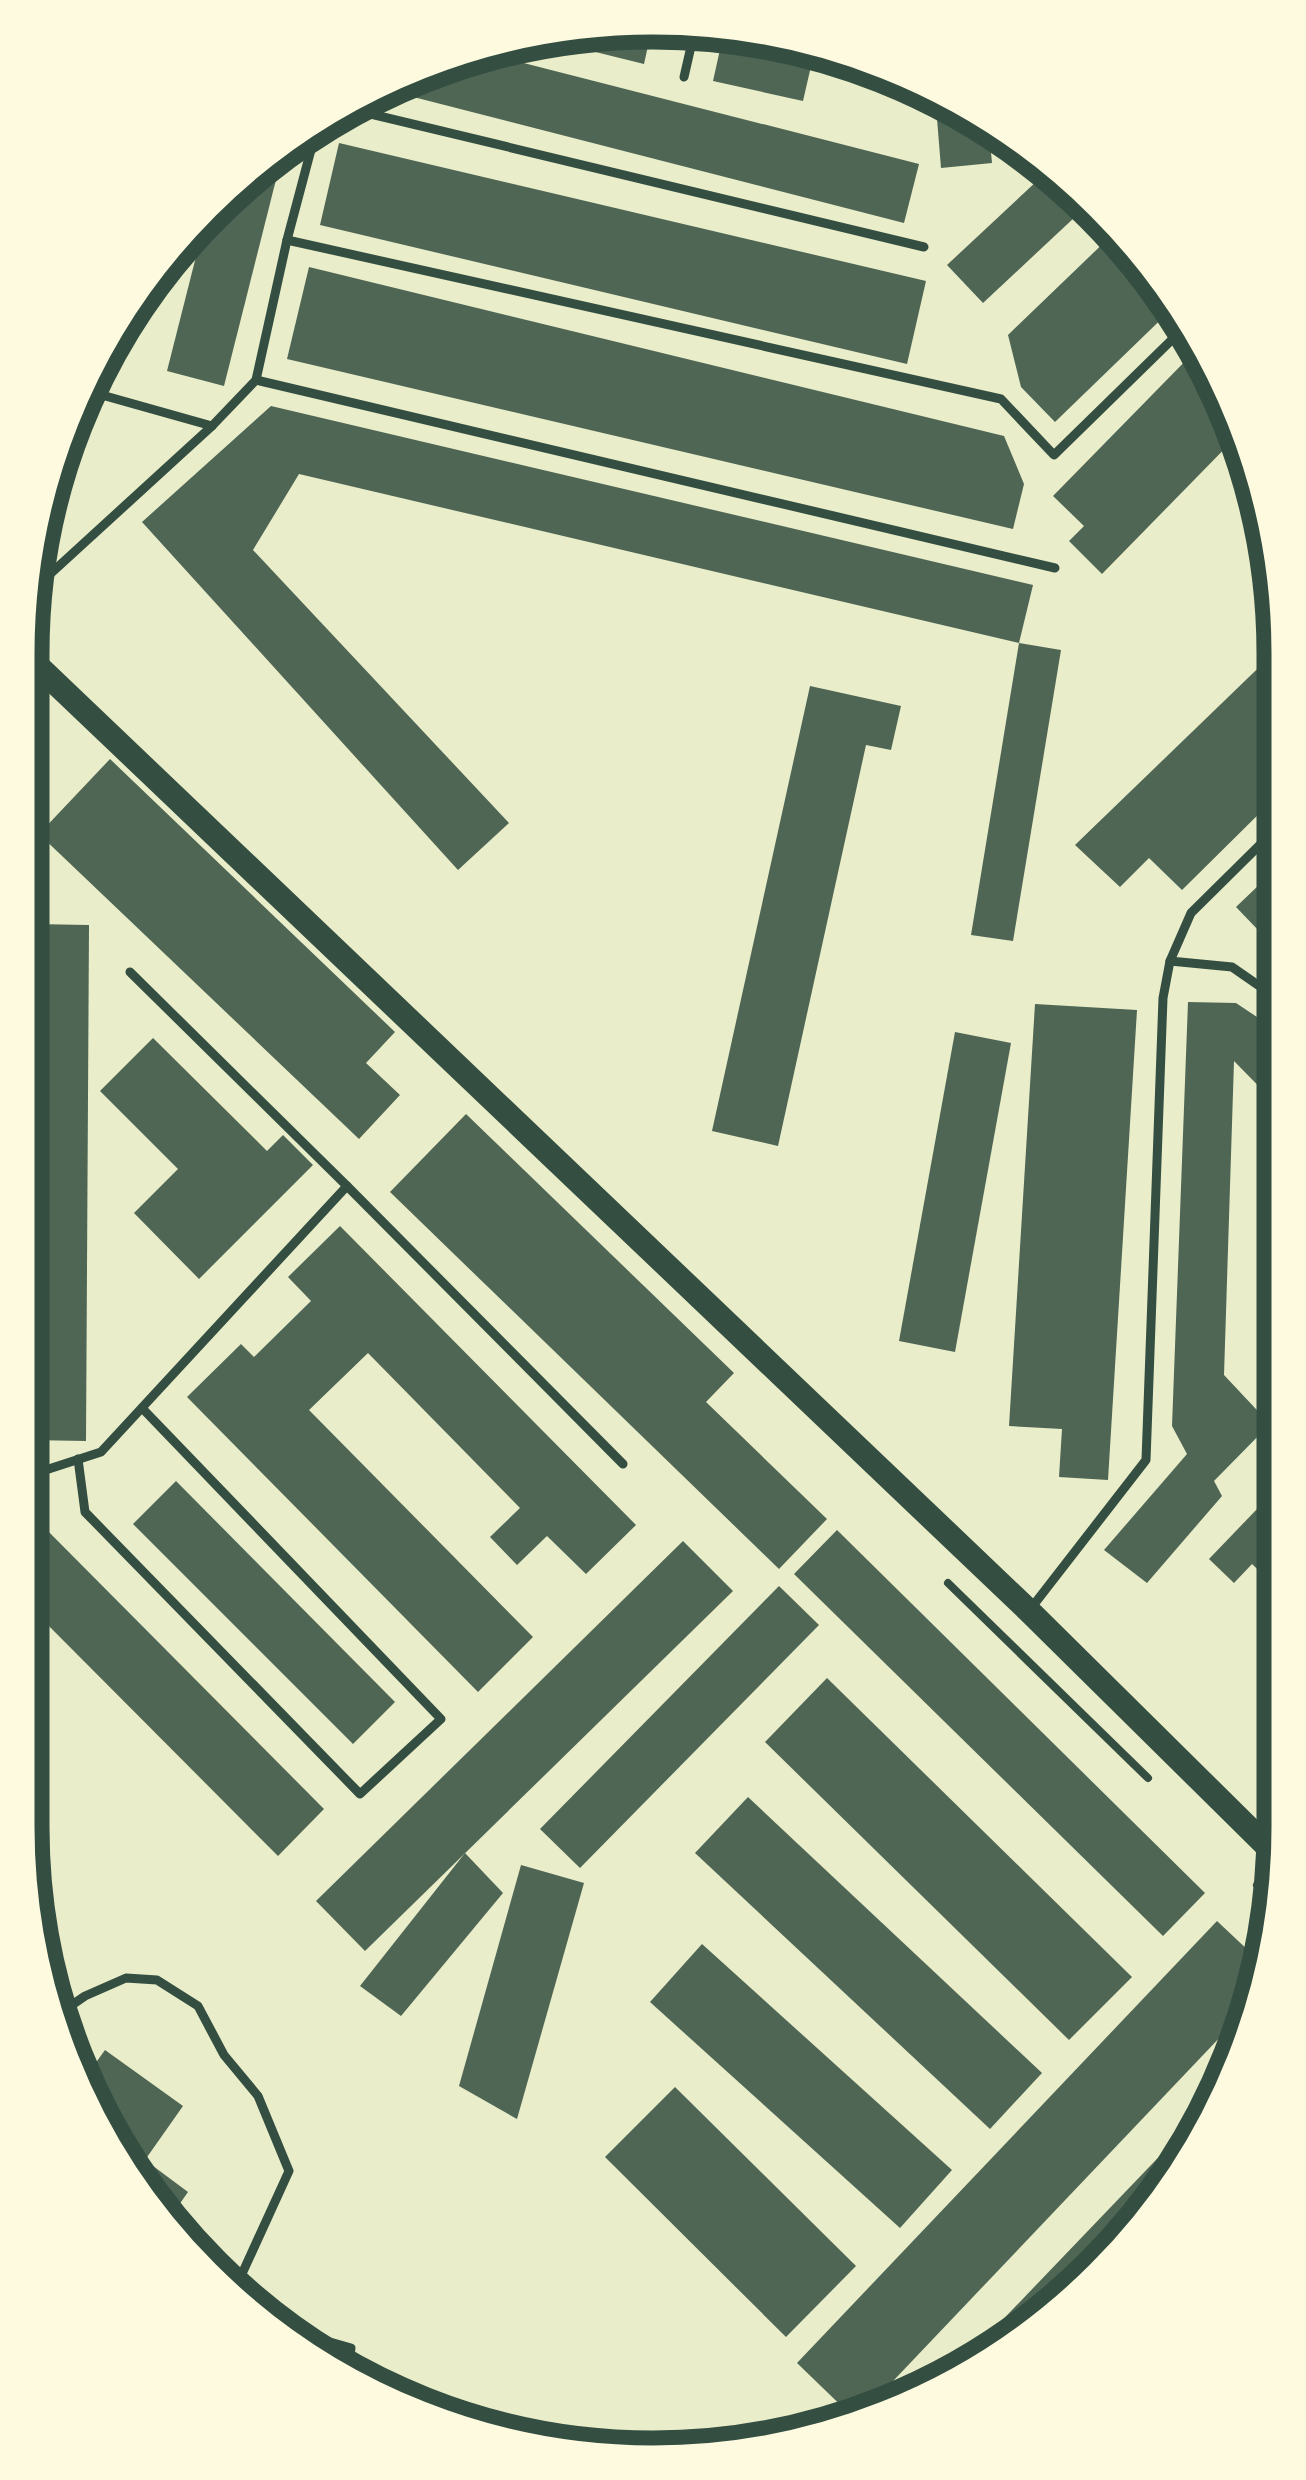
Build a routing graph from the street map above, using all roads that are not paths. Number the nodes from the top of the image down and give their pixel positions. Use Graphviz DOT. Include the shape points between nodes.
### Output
graph roads {
  1 [pos="692,43"];
  2 [pos="684,77"];
  3 [pos="368,113"];
  4 [pos="312,146"];
  5 [pos="287,240"];
  6 [pos="924,247"];
  7 [pos="1175,336"];
  8 [pos="256,380"];
  9 [pos="100,394"];
  10 [pos="212,426"];
  11 [pos="1055,568"];
  12 [pos="47,577"];
  13 [pos="42,670"];
  14 [pos="1264,841"];
  15 [pos="1170,961"];
  16 [pos="130,972"];
  17 [pos="1264,990"];
  18 [pos="347,1186"];
  19 [pos="142,1408"];
  20 [pos="78,1459"];
  21 [pos="623,1464"];
  22 [pos="42,1471"];
  23 [pos="1029,1611"];
  24 [pos="1264,1843"];
  25 [pos="69,2007"];
  26 [pos="240,2277"];
  27 [pos="321,2339"];
  28 [pos="350,2358"];
  1 -- 2 [label="lane"];
  3 -- 6 [label="lane"];
  4 -- 5 [label="lane"];
  5 -- 7 [label="lane" via="1001,399 1054,455"];
  5 -- 8 [label="lane"];
  8 -- 10 [label="lane"];
  8 -- 11 [label="lane"];
  9 -- 10 [label="lane"];
  10 -- 12 [label="lane"];
  13 -- 23 [label="main road"];
  14 -- 15 [label="lane" via="1191,914"];
  15 -- 17 [label="lane" via="1232,968"];
  15 -- 23 [label="lane" via="1146,1460"];
  16 -- 18 [label="lane"];
  18 -- 19 [label="lane"];
  18 -- 21 [label="lane"];
  19 -- 20 [label="lane" via="101,1452"];
  19 -- 20 [label="lane" via="441,1719 360,1794 85,1512"];
  20 -- 22 [label="lane"];
  23 -- 24 [label="main road"];
  25 -- 26 [label="lane" via="126,1978 157,1980 198,2006 258,2096 289,2171"];
  27 -- 28 [label="lane" via="351,2348"];
}
